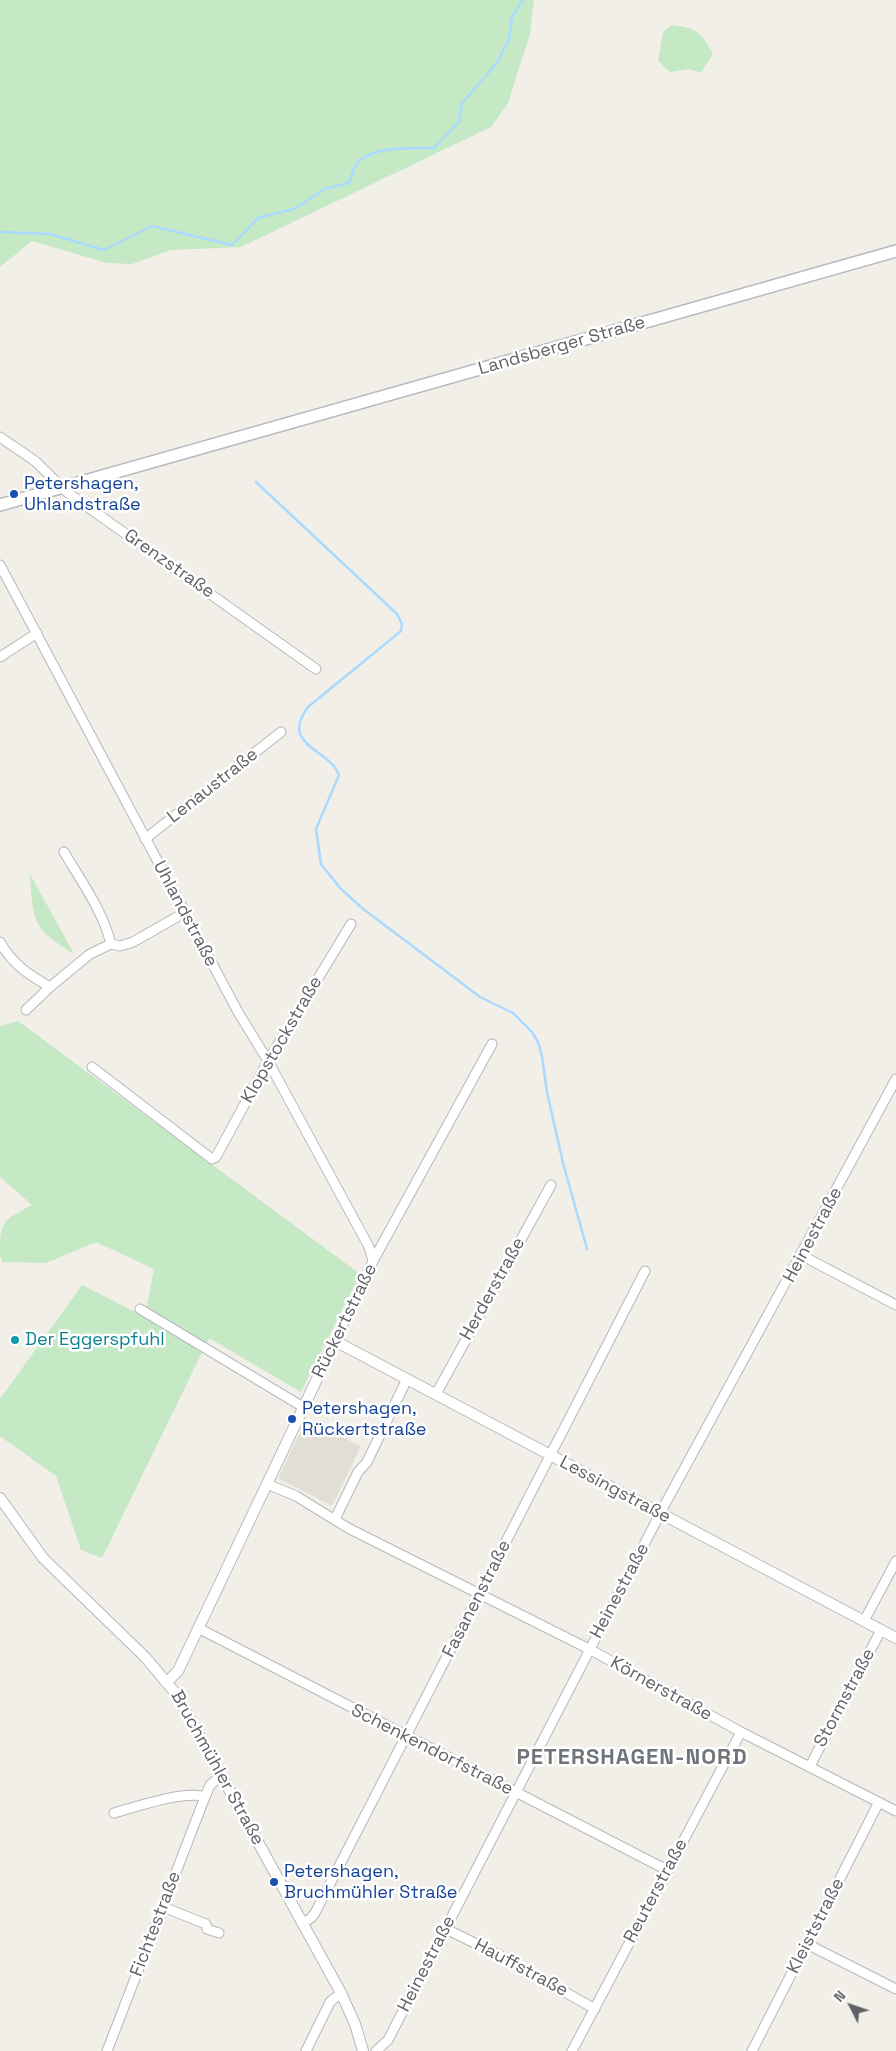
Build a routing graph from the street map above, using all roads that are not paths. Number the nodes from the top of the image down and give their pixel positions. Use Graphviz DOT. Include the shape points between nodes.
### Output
graph roads {
  1 [pos="896,251"];
  2 [pos="0,437"];
  3 [pos="62,487"];
  4 [pos="0,504"];
  5 [pos="0,565"];
  6 [pos="37,633"];
  7 [pos="0,657"];
  8 [pos="316,669"];
  9 [pos="281,732"];
  10 [pos="145,839"];
  11 [pos="64,852"];
  12 [pos="184,913"];
  13 [pos="351,924"];
  14 [pos="0,942"];
  15 [pos="111,944"];
  16 [pos="50,987"];
  17 [pos="26,1010"];
  18 [pos="492,1044"];
  19 [pos="268,1061"];
  20 [pos="92,1067"];
  21 [pos="896,1079"];
  22 [pos="551,1185"];
  23 [pos="801,1255"];
  24 [pos="373,1261"];
  25 [pos="645,1270"];
  26 [pos="896,1305"];
  27 [pos="140,1309"];
  28 [pos="335,1341"];
  29 [pos="407,1379"];
  30 [pos="436,1394"];
  31 [pos="303,1407"];
  32 [pos="550,1454"];
  33 [pos="267,1484"];
  34 [pos="0,1498"];
  35 [pos="661,1514"];
  36 [pos="335,1519"];
  37 [pos="896,1560"];
  38 [pos="479,1594"];
  39 [pos="864,1621"];
  40 [pos="198,1628"];
  41 [pos="881,1630"];
  42 [pos="896,1638"];
  43 [pos="589,1649"];
  44 [pos="167,1682"];
  45 [pos="741,1732"];
  46 [pos="406,1736"];
  47 [pos="810,1766"];
  48 [pos="222,1775"];
  49 [pos="516,1793"];
  50 [pos="204,1797"];
  51 [pos="879,1802"];
  52 [pos="896,1811"];
  53 [pos="114,1813"];
  54 [pos="667,1870"];
  55 [pos="163,1907"];
  56 [pos="303,1923"];
  57 [pos="446,1929"];
  58 [pos="219,1933"];
  59 [pos="807,1944"];
  60 [pos="896,1989"];
  61 [pos="341,1993"];
  62 [pos="595,2009"];
  63 [pos="107,2051"];
  64 [pos="306,2051"];
  65 [pos="364,2051"];
  66 [pos="376,2051"];
  67 [pos="572,2051"];
  68 [pos="752,2051"];
  1 -- 3 [label="main road, Landsberger Straße"];
  2 -- 3 [label="street, Grenzstraße" via="35,462"];
  3 -- 4 [label="main road, Landsberger Straße"];
  3 -- 8 [label="street, Grenzstraße"];
  5 -- 6 [label="street, Uhlandstraße"];
  6 -- 7 [label="street"];
  6 -- 10 [label="street, Uhlandstraße"];
  9 -- 10 [label="street, Lenaustraße"];
  10 -- 12 [label="street, Uhlandstraße"];
  11 -- 15 [label="street" via="88,892"];
  12 -- 15 [label="street" via="133,942 120,946"];
  12 -- 19 [label="street, Uhlandstraße"];
  13 -- 19 [label="street, Klopstockstraße"];
  14 -- 16 [label="street" via="25,972"];
  15 -- 16 [label="street" via="90,954"];
  16 -- 17 [label="street"];
  18 -- 24 [label="street, Rückertstraße"];
  19 -- 20 [label="street, Klopstockstraße" via="212,1160"];
  19 -- 24 [label="street, Uhlandstraße" via="369,1248"];
  21 -- 23 [label="street, Heinestraße"];
  22 -- 30 [label="street, Herderstraße"];
  23 -- 26 [label="street"];
  23 -- 35 [label="street, Heinestraße"];
  24 -- 28 [label="street, Rückertstraße"];
  25 -- 32 [label="street, Fasanenstraße"];
  27 -- 31 [label="street"];
  28 -- 29 [label="street, Lessingstraße"];
  28 -- 31 [label="street, Rückertstraße"];
  29 -- 30 [label="street, Lessingstraße"];
  29 -- 36 [label="street"];
  30 -- 32 [label="street, Lessingstraße"];
  31 -- 33 [label="street, Rückertstraße"];
  32 -- 35 [label="street, Lessingstraße"];
  32 -- 38 [label="street, Fasanenstraße"];
  33 -- 36 [label="street, Körnerstraße" via="296,1496"];
  33 -- 40 [label="street, Rückertstraße"];
  34 -- 44 [label="street, Bruchmühler Straße" via="44,1558"];
  35 -- 39 [label="street, Lessingstraße"];
  35 -- 43 [label="street, Heinestraße"];
  36 -- 38 [label="street, Körnerstraße"];
  37 -- 39 [label="street"];
  38 -- 43 [label="street, Körnerstraße"];
  38 -- 46 [label="street, Fasanenstraße"];
  39 -- 41 [label="street, Lessingstraße"];
  40 -- 44 [label="street, Rückertstraße" via="178,1671"];
  40 -- 46 [label="street, Schenkendorfstraße"];
  41 -- 42 [label="street, Lessingstraße"];
  41 -- 47 [label="street, Stormstraße"];
  43 -- 45 [label="street, Körnerstraße"];
  43 -- 49 [label="street, Heinestraße"];
  44 -- 48 [label="street, Bruchmühler Straße"];
  45 -- 47 [label="street, Körnerstraße"];
  45 -- 54 [label="street, Reuterstraße"];
  46 -- 49 [label="street, Schenkendorfstraße"];
  46 -- 56 [label="street, Fasanenstraße" via="315,1913"];
  47 -- 51 [label="street, Körnerstraße"];
  48 -- 50 [label="street, Fichtestraße" via="210,1785"];
  48 -- 56 [label="street, Bruchmühler Straße"];
  49 -- 54 [label="street, Schenkendorfstraße"];
  49 -- 57 [label="street, Heinestraße"];
  50 -- 53 [label="street" via="197,1794 180,1797"];
  50 -- 55 [label="street, Fichtestraße"];
  51 -- 52 [label="street, Körnerstraße"];
  51 -- 59 [label="street, Kleiststraße"];
  54 -- 62 [label="street, Reuterstraße"];
  55 -- 58 [label="street" via="206,1924 207,1929"];
  55 -- 63 [label="street, Fichtestraße"];
  56 -- 61 [label="street, Bruchmühler Straße"];
  57 -- 62 [label="street, Hauffstraße"];
  57 -- 66 [label="street, Heinestraße" via="388,2040"];
  59 -- 60 [label="street"];
  59 -- 68 [label="street, Kleiststraße"];
  61 -- 64 [label="street" via="330,2002"];
  61 -- 65 [label="street, Bruchmühler Straße"];
  62 -- 67 [label="street, Reuterstraße"];
}
